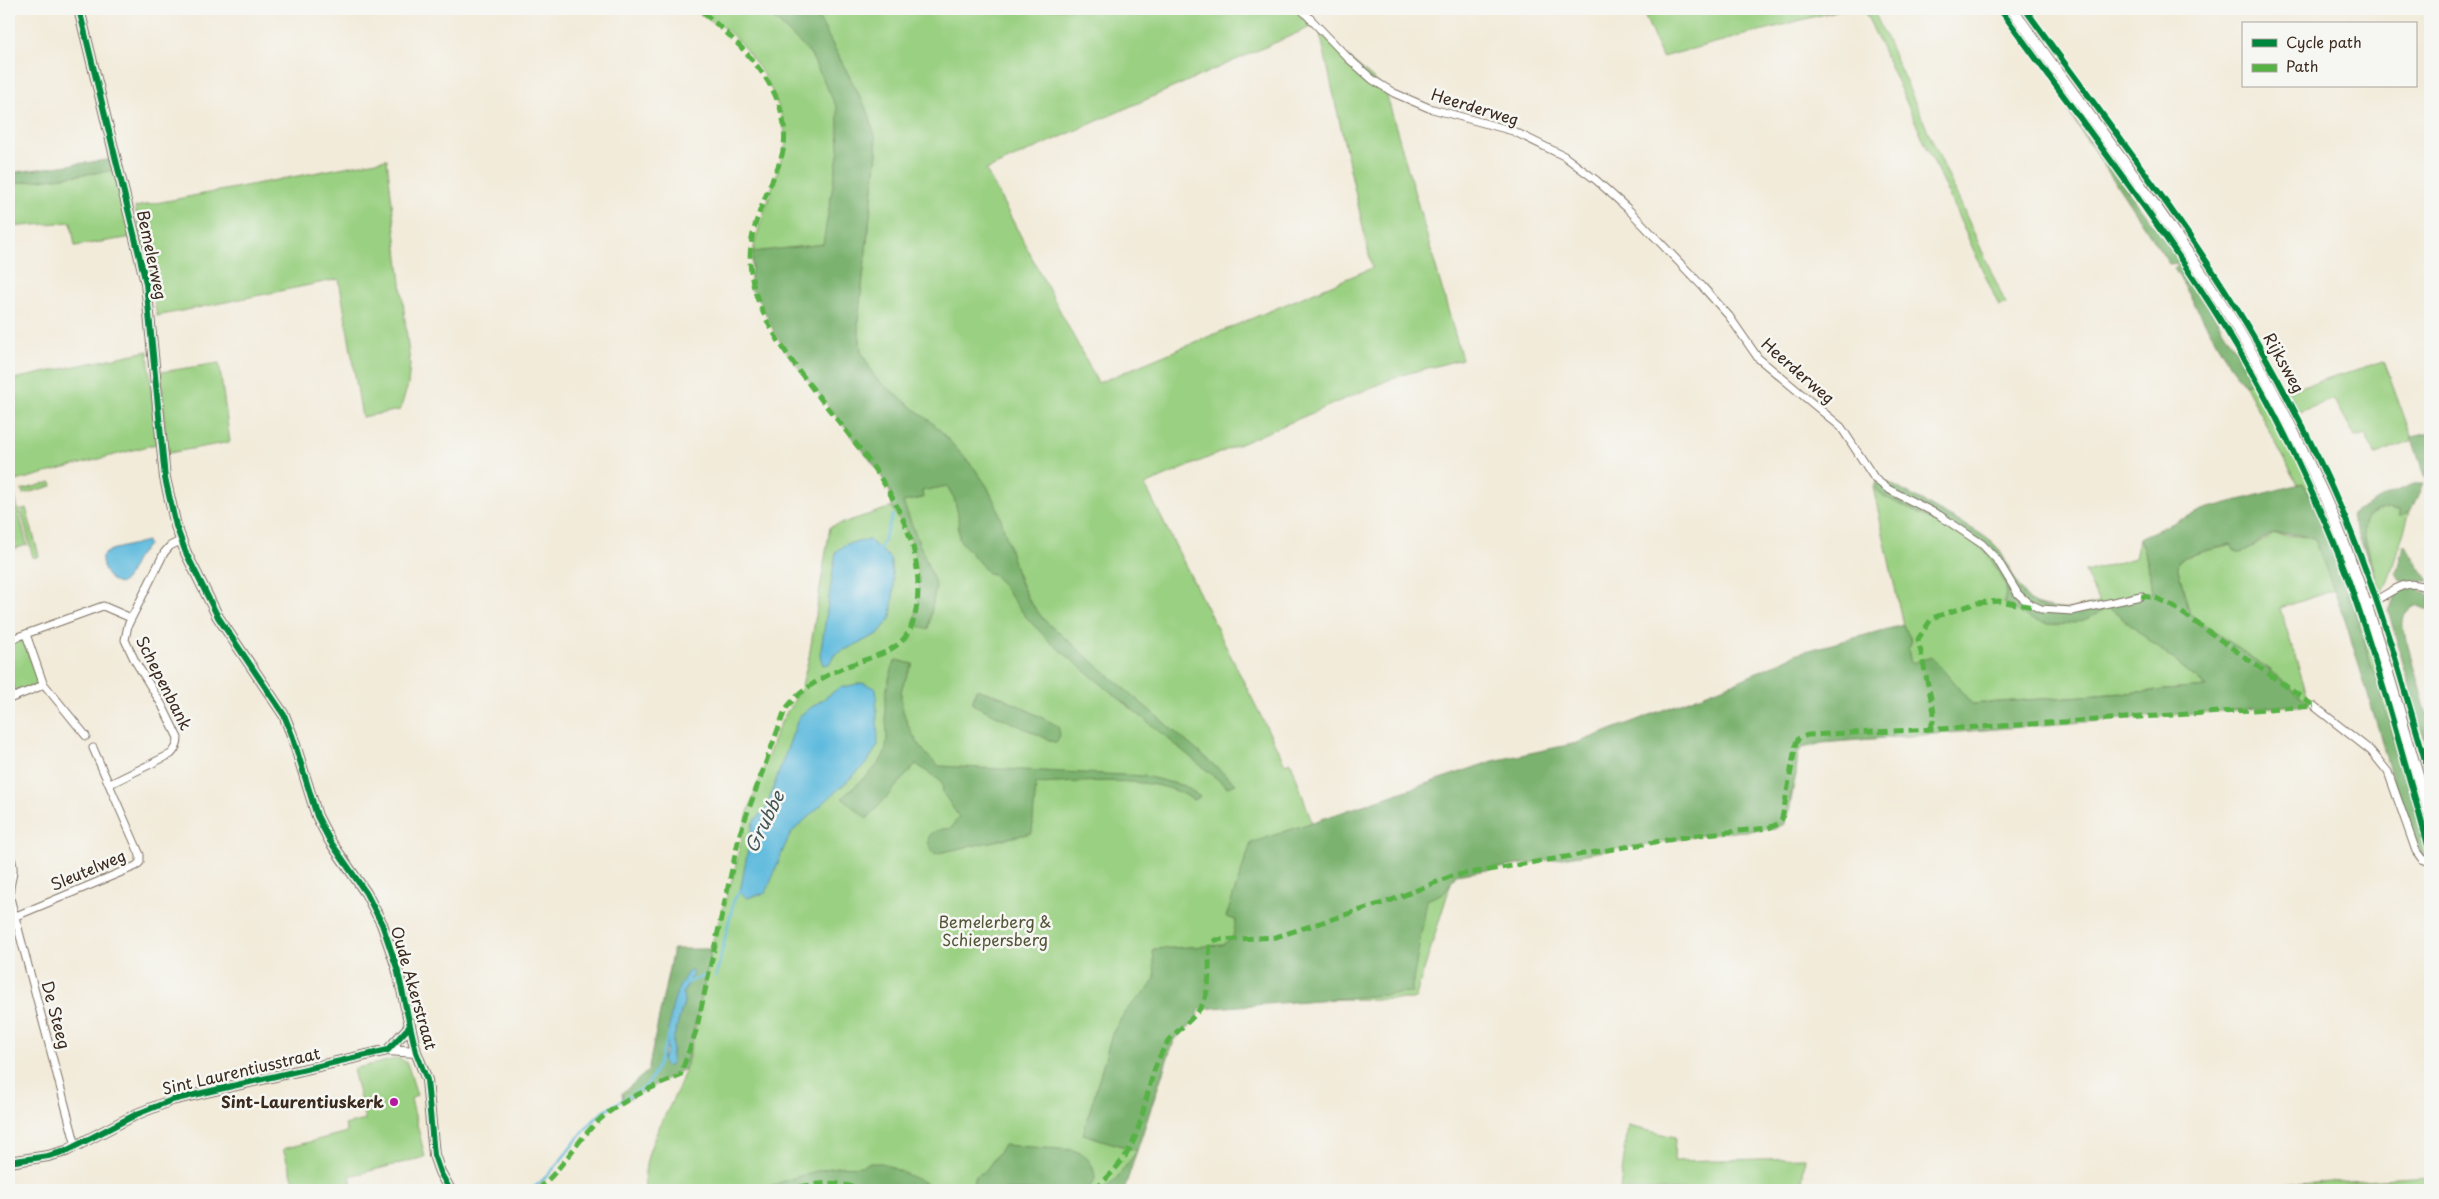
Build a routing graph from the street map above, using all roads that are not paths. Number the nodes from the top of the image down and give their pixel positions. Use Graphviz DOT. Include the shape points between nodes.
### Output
graph roads {
  1 [pos="79,9"];
  2 [pos="1301,9"];
  3 [pos="2012,9"];
  4 [pos="180,541"];
  5 [pos="2430,590"];
  6 [pos="2141,596"];
  7 [pos="2366,605"];
  8 [pos="131,618"];
  9 [pos="26,634"];
  10 [pos="9,640"];
  11 [pos="43,683"];
  12 [pos="9,685"];
  13 [pos="10,698"];
  14 [pos="2314,706"];
  15 [pos="86,736"];
  16 [pos="93,748"];
  17 [pos="110,784"];
  18 [pos="2430,816"];
  19 [pos="9,853"];
  20 [pos="2430,862"];
  21 [pos="9,892"];
  22 [pos="16,916"];
  23 [pos="409,1027"];
  24 [pos="388,1050"];
  25 [pos="416,1052"];
  26 [pos="76,1146"];
  27 [pos="9,1162"];
  28 [pos="450,1190"];
  1 -- 4 [label="street, Bemelerweg" via="146,283 165,478"];
  2 -- 6 [label="street, Heerderweg" via="1348,58 1387,89 1430,108 1513,131 1550,149 1585,172 1627,208 1702,286 1729,316 1758,358 1841,428 1875,479 1982,544 2028,603 2041,609 2072,611"];
  3 -- 7 [label="street, Rijksweg" via="2218,298 2281,407 2314,472"];
  4 -- 8 [label="street, Schepenbank" via="165,550"];
  4 -- 23 [label="street, Oude Akerstraat" via="218,617 287,721 317,816 382,924 397,968"];
  5 -- 7 [label="street" via="2416,584 2398,586"];
  7 -- 18 [label="street, Rijksweg"];
  8 -- 9 [label="street" via="103,606"];
  8 -- 17 [label="street, Schepenbank" via="126,642 162,705 178,743 171,754"];
  9 -- 10 [label="street"];
  9 -- 11 [label="street"];
  11 -- 13 [label="street"];
  11 -- 15 [label="street"];
  12 -- 13 [label="street"];
  14 -- 20 [label="street" via="2371,751 2388,772 2416,851 2422,859"];
  16 -- 17 [label="street, Sleutelweg"];
  17 -- 22 [label="street, Sleutelweg" via="140,855 140,862"];
  19 -- 21 [label="street" via="14,875"];
  21 -- 22 [label="street, De Steeg"];
  22 -- 26 [label="street, De Steeg"];
  23 -- 24 [label="street"];
  23 -- 25 [label="street, Oude Akerstraat"];
  24 -- 25 [label="street, Sint Laurentiusstraat"];
  24 -- 26 [label="street, Sint Laurentiusstraat" via="163,1103"];
  25 -- 28 [label="street, Oude Akerstraat" via="427,1080 434,1155"];
  26 -- 27 [label="street, Sint Laurentiusstraat" via="54,1155"];
}
